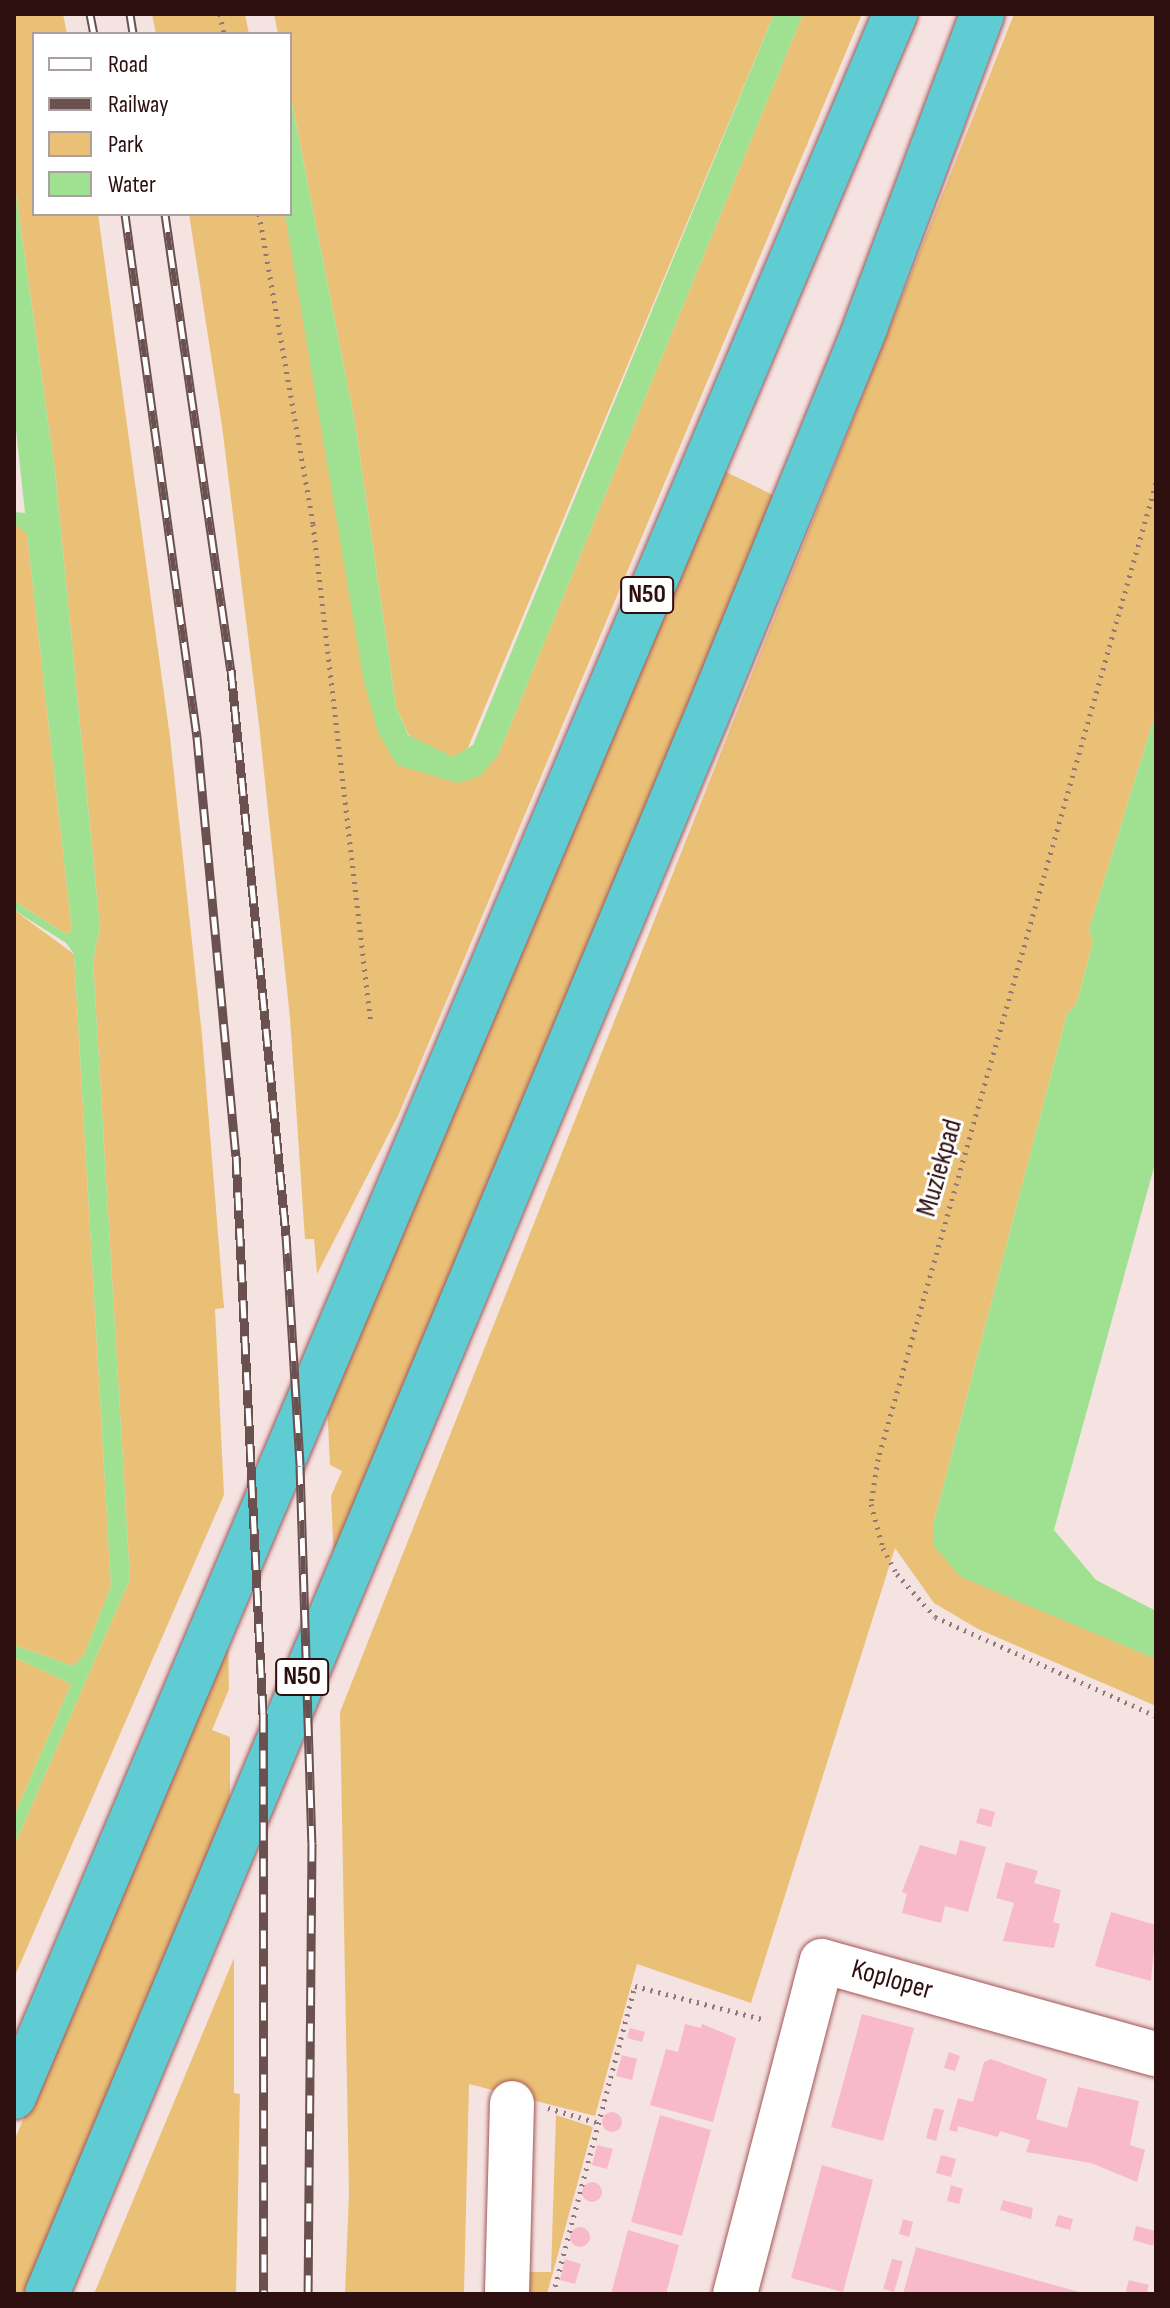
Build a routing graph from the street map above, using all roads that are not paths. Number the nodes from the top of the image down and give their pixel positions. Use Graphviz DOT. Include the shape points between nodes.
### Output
graph roads {
  1 [pos="895,14"];
  2 [pos="982,14"];
  3 [pos="1156,2054"];
  4 [pos="14,2097"];
  5 [pos="512,2103"];
  6 [pos="47,2294"];
  7 [pos="507,2294"];
  8 [pos="735,2294"];
  1 -- 4 [label="highway, N50"];
  2 -- 6 [label="highway, N50" via="866,325 706,718 342,1578"];
  3 -- 8 [label="street, Koploper" via="822,1961"];
  5 -- 7 [label="street"];
}
